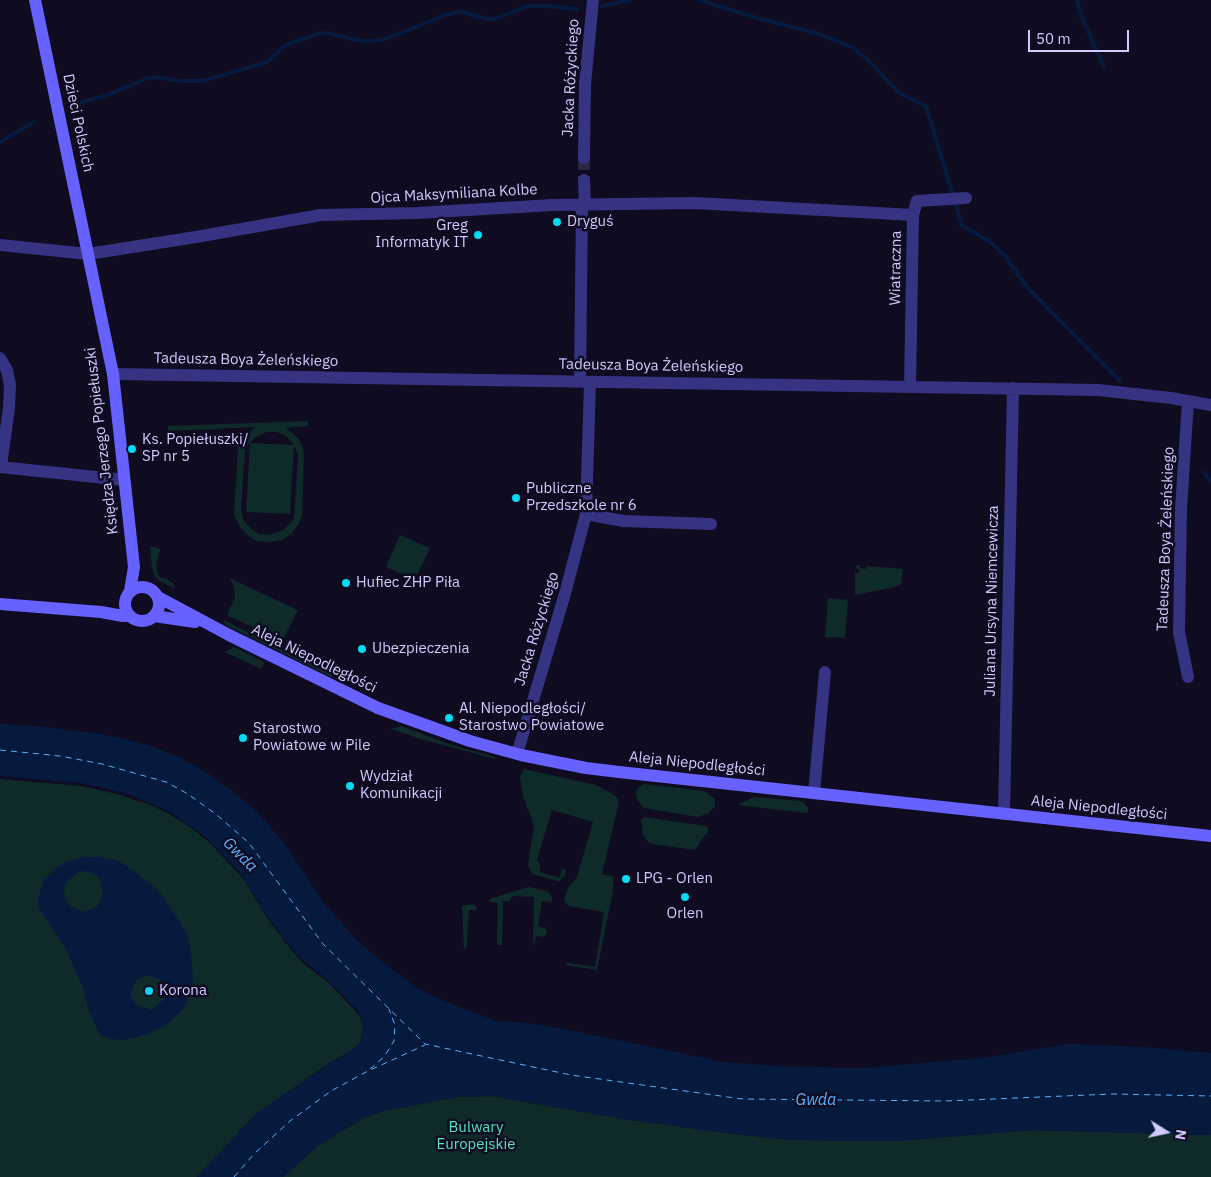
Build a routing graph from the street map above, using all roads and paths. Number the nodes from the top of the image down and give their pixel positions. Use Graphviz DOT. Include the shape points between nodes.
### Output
graph roads {
  1 [pos="35,0"];
  2 [pos="593,0"];
  3 [pos="584,158"];
  4 [pos="584,180"];
  5 [pos="966,198"];
  6 [pos="583,205"];
  7 [pos="913,215"];
  8 [pos="0,245"];
  9 [pos="88,254"];
  10 [pos="0,358"];
  11 [pos="113,374"];
  12 [pos="585,381"];
  13 [pos="910,386"];
  14 [pos="1013,388"];
  15 [pos="1188,401"];
  16 [pos="1211,405"];
  17 [pos="0,467"];
  18 [pos="124,480"];
  19 [pos="586,514"];
  20 [pos="711,524"];
  21 [pos="134,567"];
  22 [pos="145,587"];
  23 [pos="128,597"];
  24 [pos="158,597"];
  25 [pos="0,604"];
  26 [pos="101,612"];
  27 [pos="130,616"];
  28 [pos="154,616"];
  29 [pos="205,623"];
  30 [pos="825,672"];
  31 [pos="1188,677"];
  32 [pos="516,754"];
  33 [pos="814,794"];
  34 [pos="1004,814"];
  35 [pos="1211,836"];
  1 -- 9 [label="street, Dzieci Polskich"];
  2 -- 3 [label="street, Jacka Różyckiego" via="584,84"];
  4 -- 6 [label="street, Jacka Różyckiego"];
  5 -- 7 [label="street, Wiatraczna" via="917,201"];
  6 -- 7 [label="street, Ojca Maksymiliana Kolbe" via="695,202"];
  6 -- 9 [label="street, Ojca Maksymiliana Kolbe" via="321,215"];
  6 -- 12 [label="street, Jacka Różyckiego"];
  7 -- 13 [label="street, Wiatraczna"];
  8 -- 9 [label="street, Ojca Maksymiliana Kolbe"];
  9 -- 11 [label="street, Księdza Jerzego Popiełuszki"];
  10 -- 17 [label="street" via="10,385"];
  11 -- 12 [label="street, Tadeusza Boya Żeleńskiego"];
  11 -- 18 [label="street, Księdza Jerzego Popiełuszki"];
  12 -- 13 [label="street, Tadeusza Boya Żeleńskiego"];
  12 -- 19 [label="street, Jacka Różyckiego"];
  13 -- 14 [label="street, Tadeusza Boya Żeleńskiego"];
  14 -- 15 [label="street, Tadeusza Boya Żeleńskiego" via="1098,390"];
  14 -- 34 [label="street, Juliana Ursyna Niemcewicza"];
  15 -- 16 [label="street, Tadeusza Boya Żeleńskiego"];
  15 -- 31 [label="street, Tadeusza Boya Żeleńskiego" via="1181,508 1179,632"];
  17 -- 18 [label="street"];
  18 -- 21 [label="street, Księdza Jerzego Popiełuszki"];
  19 -- 20 [label="street" via="624,521"];
  19 -- 32 [label="street, Jacka Różyckiego"];
  21 -- 22 [label="street, Księdza Jerzego Popiełuszki"];
  21 -- 23 [label="street, Księdza Jerzego Popiełuszki"];
  22 -- 23 [label="street"];
  22 -- 24 [label="street, Księdza Jerzego Popiełuszki"];
  23 -- 26 [label="street" via="121,606"];
  23 -- 27 [label="street, Księdza Jerzego Popiełuszki" via="126,608"];
  24 -- 28 [label="street" via="159,607"];
  24 -- 29 [label="street, Aleja Niepodległości"];
  25 -- 26 [label="street"];
  26 -- 27 [label="street"];
  27 -- 28 [label="street" via="144,621"];
  28 -- 29 [label="street, Aleja Niepodległości"];
  29 -- 32 [label="street, Aleja Niepodległości" via="378,708 462,739"];
  30 -- 33 [label="street"];
  32 -- 33 [label="street, Aleja Niepodległości" via="586,768"];
  33 -- 34 [label="street, Aleja Niepodległości"];
  34 -- 35 [label="street, Aleja Niepodległości"];
}
